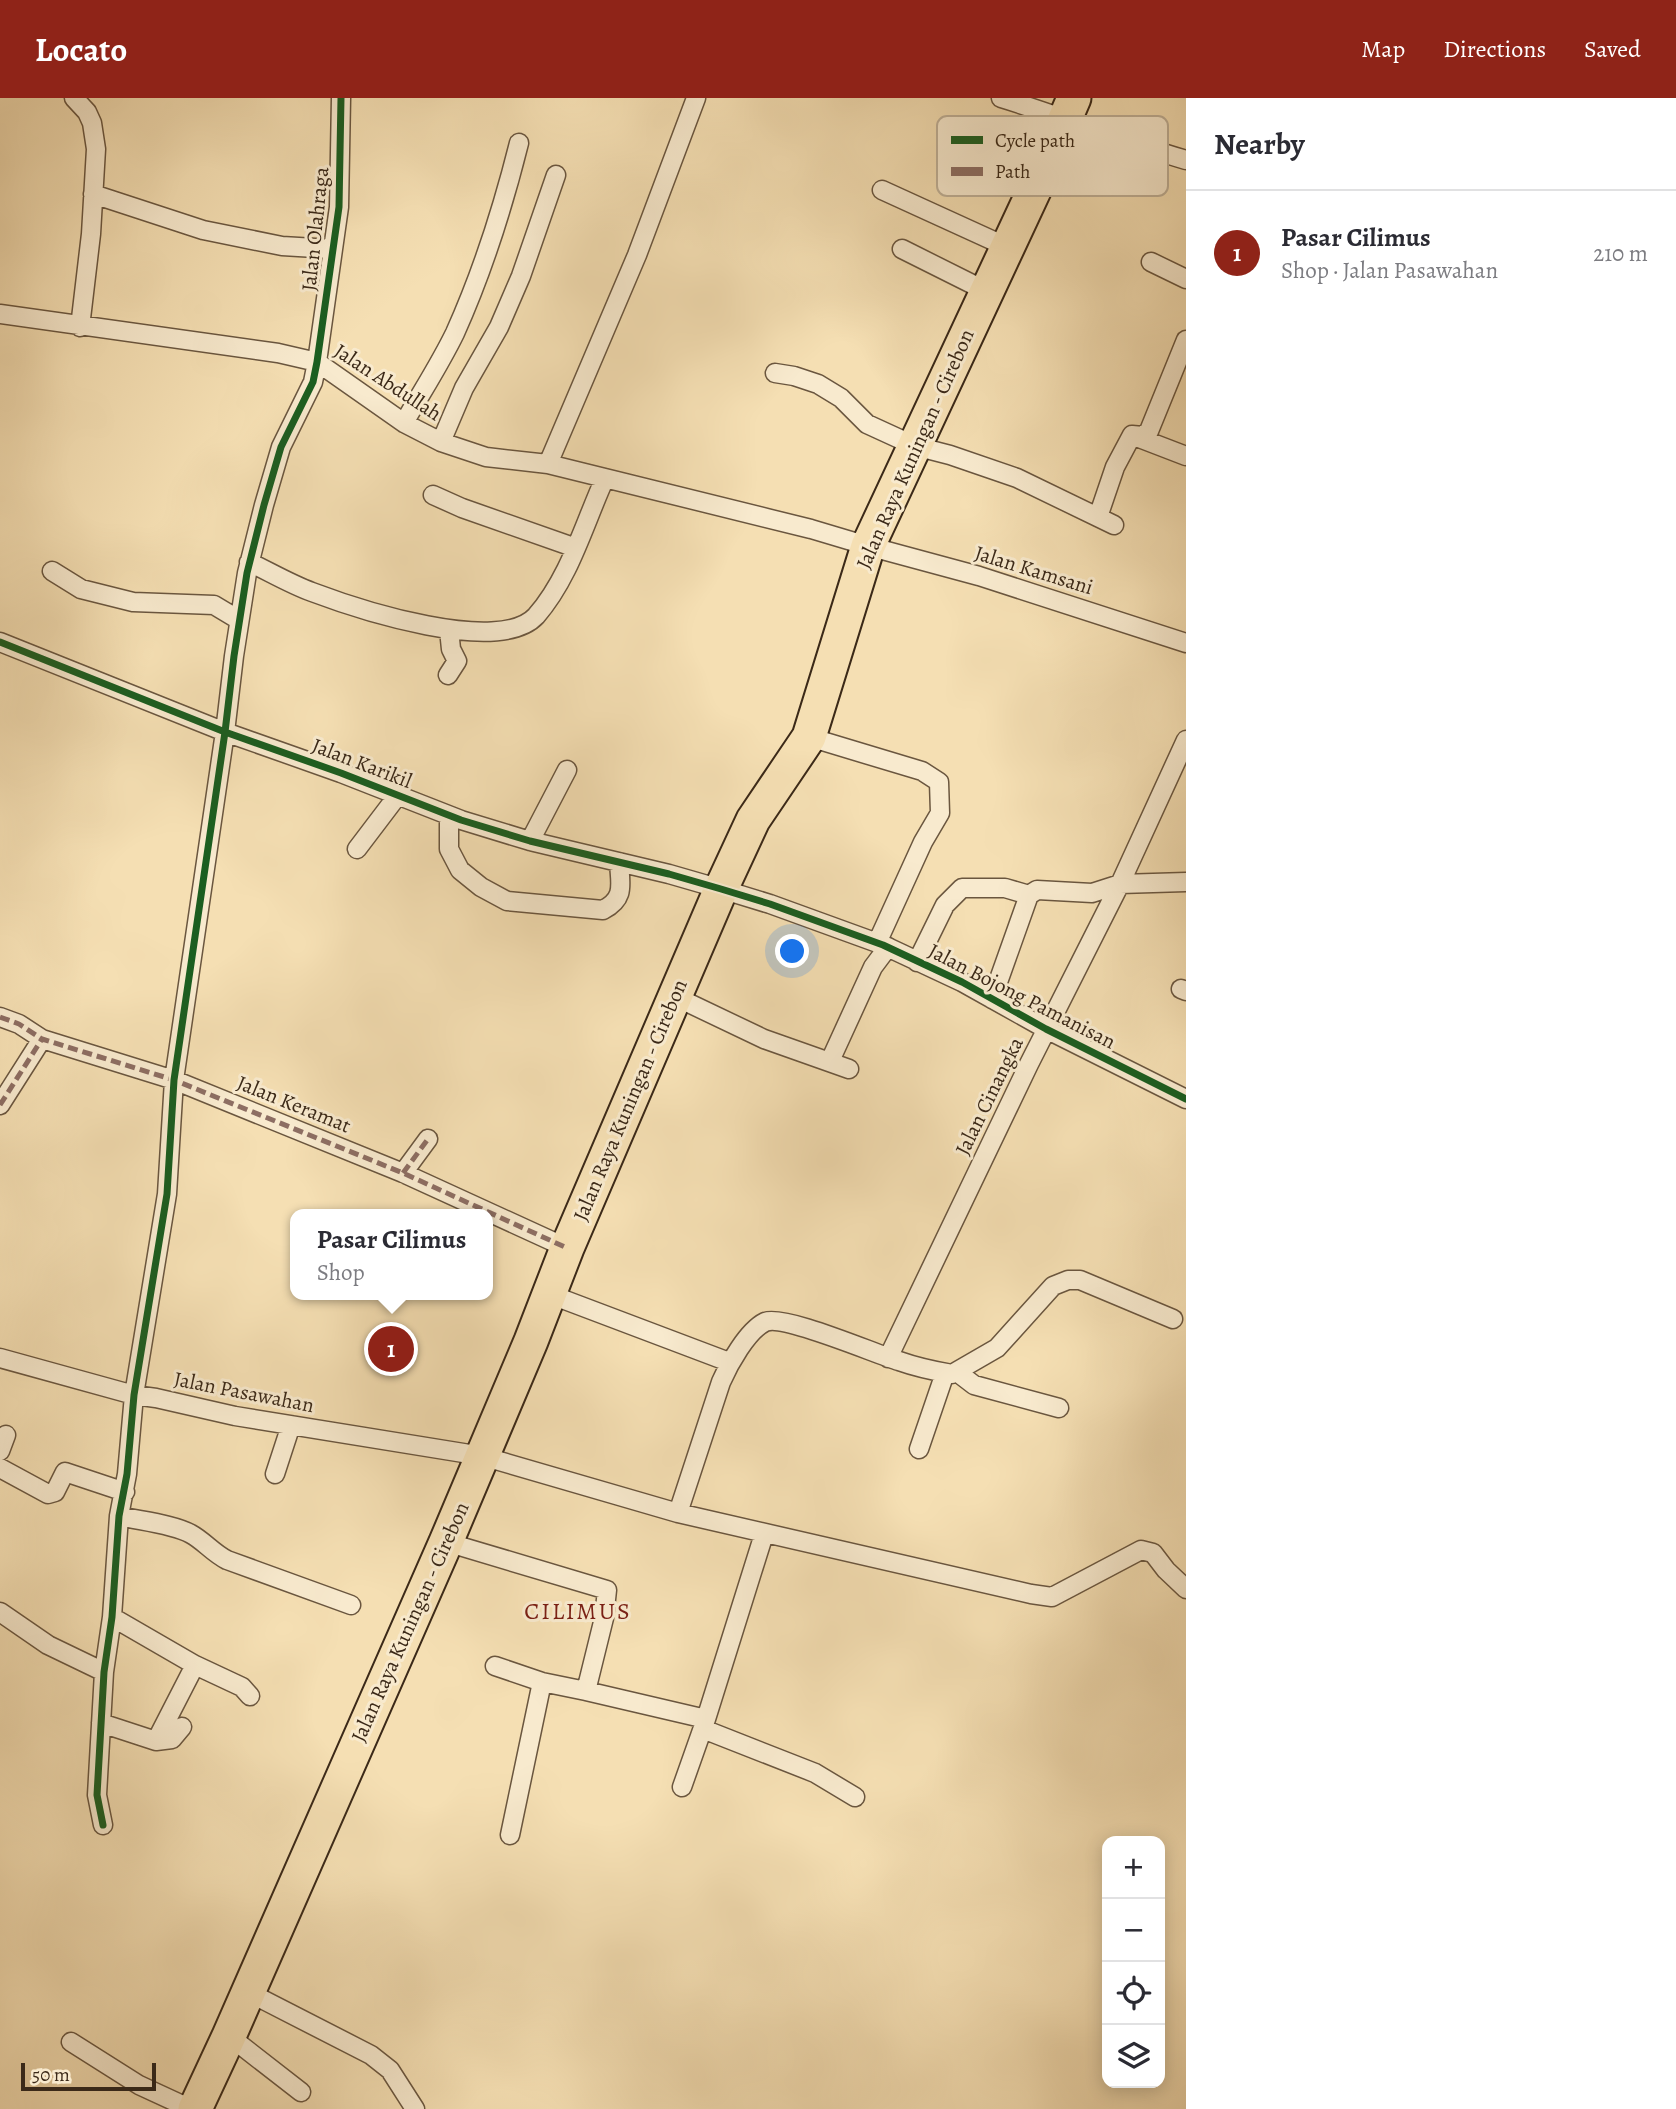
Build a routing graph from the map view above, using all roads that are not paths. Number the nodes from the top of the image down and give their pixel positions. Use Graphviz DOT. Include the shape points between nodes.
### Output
graph roads {
  1 [pos="74,98"];
  2 [pos="341,98"];
  3 [pos="696,98"];
  4 [pos="1002,98"];
  5 [pos="1069,108"];
  6 [pos="519,143"];
  7 [pos="1168,155"];
  8 [pos="1186,160"];
  9 [pos="556,174"];
  10 [pos="882,190"];
  11 [pos="93,194"];
  12 [pos="1031,196"];
  13 [pos="1007,247"];
  14 [pos="332,248"];
  15 [pos="902,249"];
  16 [pos="1151,262"];
  17 [pos="1186,279"];
  18 [pos="986,291"];
  19 [pos="0,314"];
  20 [pos="79,327"];
  21 [pos="1186,340"];
  22 [pos="317,362"];
  23 [pos="775,373"];
  24 [pos="404,423"];
  25 [pos="1132,435"];
  26 [pos="441,442"];
  27 [pos="915,446"];
  28 [pos="1186,456"];
  29 [pos="548,464"];
  30 [pos="605,478"];
  31 [pos="433,495"];
  32 [pos="868,547"];
  33 [pos="576,548"];
  34 [pos="249,562"];
  35 [pos="52,571"];
  36 [pos="239,620"];
  37 [pos="449,630"];
  38 [pos="0,642"];
  39 [pos="1186,643"];
  40 [pos="448,675"];
  41 [pos="225,732"];
  42 [pos="808,737"];
  43 [pos="1186,740"];
  44 [pos="567,770"];
  45 [pos="398,795"];
  46 [pos="449,816"];
  47 [pos="530,841"];
  48 [pos="357,849"];
  49 [pos="619,862"];
  50 [pos="1186,883"];
  51 [pos="1120,884"];
  52 [pos="721,889"];
  53 [pos="1029,895"];
  54 [pos="883,945"];
  55 [pos="917,961"];
  56 [pos="674,996"];
  57 [pos="992,999"];
  58 [pos="0,1017"];
  59 [pos="1046,1029"];
  60 [pos="42,1039"];
  61 [pos="830,1061"];
  62 [pos="849,1069"];
  63 [pos="174,1080"];
  64 [pos="1186,1099"];
  65 [pos="0,1105"];
  66 [pos="429,1139"];
  67 [pos="403,1172"];
  68 [pos="483,1209"];
  69 [pos="493,1214"];
  70 [pos="567,1248"];
  71 [pos="549,1294"];
  72 [pos="1173,1319"];
  73 [pos="0,1358"];
  74 [pos="888,1358"];
  75 [pos="729,1362"];
  76 [pos="951,1372"];
  77 [pos="134,1395"];
  78 [pos="1059,1408"];
  79 [pos="291,1425"];
  80 [pos="919,1449"];
  81 [pos="482,1456"];
  82 [pos="0,1468"];
  83 [pos="275,1474"];
  84 [pos="125,1492"];
  85 [pos="678,1513"];
  86 [pos="119,1516"];
  87 [pos="764,1534"];
  88 [pos="446,1542"];
  89 [pos="1186,1589"];
  90 [pos="351,1605"];
  91 [pos="0,1612"];
  92 [pos="112,1617"];
  93 [pos="195,1665"];
  94 [pos="495,1666"];
  95 [pos="104,1672"];
  96 [pos="542,1682"];
  97 [pos="586,1691"];
  98 [pos="250,1696"];
  99 [pos="101,1723"];
  100 [pos="704,1724"];
  101 [pos="182,1727"];
  102 [pos="156,1741"];
  103 [pos="682,1787"];
  104 [pos="855,1797"];
  105 [pos="103,1825"];
  106 [pos="510,1835"];
  107 [pos="248,1992"];
  108 [pos="229,2036"];
  109 [pos="71,2042"];
  110 [pos="301,2092"];
  111 [pos="193,2109"];
  112 [pos="415,2109"];
  1 -- 11 [label="street" via="92,123 96,149"];
  2 -- 14 [label="street, Jalan Olahraga" via="339,207"];
  3 -- 29 [label="street" via="637,255"];
  4 -- 5 [label="street"];
  6 -- 24 [label="street" via="509,186 454,334"];
  7 -- 8 [label="street"];
  9 -- 26 [label="street" via="521,276"];
  10 -- 13 [label="street"];
  11 -- 14 [label="street" via="203,230 282,246"];
  11 -- 20 [label="street"];
  12 -- 13 [label="highway, Jalan Raya Kuningan - Cirebon"];
  13 -- 18 [label="highway, Jalan Raya Kuningan - Cirebon"];
  14 -- 22 [label="street, Jalan Olahraga"];
  15 -- 18 [label="street"];
  16 -- 17 [label="street"];
  18 -- 27 [label="highway, Jalan Raya Kuningan - Cirebon"];
  19 -- 20 [label="street, Jalan Abdullah"];
  20 -- 22 [label="street, Jalan Abdullah"];
  21 -- 25 [label="street" via="1149,431"];
  22 -- 24 [label="street, Jalan Abdullah"];
  22 -- 34 [label="street, Jalan Olahraga" via="313,382 281,447"];
  23 -- 27 [label="street" via="818,384 841,398 867,424"];
  24 -- 26 [label="street, Jalan Abdullah"];
  25 -- 27 [label="street" via="1115,467 1106,521 1006,474"];
  25 -- 28 [label="street"];
  26 -- 29 [label="street, Jalan Abdullah" via="486,457"];
  27 -- 32 [label="highway, Jalan Raya Kuningan - Cirebon"];
  29 -- 30 [label="street, Jalan Abdullah"];
  30 -- 32 [label="street, Jalan Abdullah" via="798,525"];
  30 -- 33 [label="street"];
  31 -- 33 [label="street"];
  32 -- 39 [label="street, Jalan Kamsani" via="979,576"];
  32 -- 42 [label="highway, Jalan Raya Kuningan - Cirebon"];
  33 -- 37 [label="street" via="560,583 534,617 516,629"];
  34 -- 36 [label="street, Jalan Olahraga"];
  34 -- 37 [label="street" via="308,591 357,608"];
  35 -- 36 [label="street" via="80,589 133,602 214,605"];
  36 -- 41 [label="street, Jalan Olahraga"];
  37 -- 40 [label="street" via="457,661"];
  38 -- 41 [label="street, Jalan Karikil"];
  41 -- 45 [label="street, Jalan Karikil"];
  41 -- 63 [label="street, Jalan Olahraga"];
  42 -- 52 [label="highway, Jalan Raya Kuningan - Cirebon" via="753,820"];
  42 -- 54 [label="street" via="922,771 939,782 940,813 922,842"];
  43 -- 51 [label="street, Jalan Cinangka"];
  44 -- 47 [label="street"];
  45 -- 46 [label="street, Jalan Karikil"];
  45 -- 48 [label="street"];
  46 -- 47 [label="street, Jalan Karikil"];
  46 -- 49 [label="street" via="449,849 460,870 507,901 603,910 614,905 620,894"];
  47 -- 49 [label="street, Jalan Karikil"];
  49 -- 52 [label="street, Jalan Karikil"];
  50 -- 51 [label="street"];
  51 -- 53 [label="street" via="1092,893 1037,890"];
  51 -- 59 [label="street, Jalan Cinangka"];
  52 -- 54 [label="street, Jalan Bojong Pamanisan"];
  52 -- 56 [label="highway, Jalan Raya Kuningan - Cirebon"];
  53 -- 55 [label="street" via="1005,888 962,888 945,905"];
  53 -- 57 [label="street"];
  54 -- 55 [label="street, Jalan Bojong Pamanisan"];
  54 -- 61 [label="street"];
  55 -- 57 [label="street, Jalan Bojong Pamanisan"];
  56 -- 61 [label="street" via="764,1039"];
  56 -- 70 [label="highway, Jalan Raya Kuningan - Cirebon"];
  57 -- 59 [label="street, Jalan Bojong Pamanisan"];
  58 -- 60 [label="street, Jalan Keramat"];
  59 -- 64 [label="street, Jalan Bojong Pamanisan"];
  59 -- 74 [label="street, Jalan Cinangka"];
  60 -- 63 [label="street, Jalan Keramat"];
  60 -- 65 [label="street"];
  61 -- 62 [label="street"];
  63 -- 67 [label="street, Jalan Keramat"];
  63 -- 77 [label="street, Jalan Olahraga" via="167,1194"];
  66 -- 67 [label="street"];
  67 -- 68 [label="street, Jalan Keramat"];
  69 -- 70 [label="street, Jalan Keramat"];
  70 -- 71 [label="highway, Jalan Raya Kuningan - Cirebon"];
  71 -- 75 [label="street"];
  71 -- 81 [label="highway, Jalan Raya Kuningan - Cirebon"];
  72 -- 76 [label="street" via="1080,1280 1068,1280 1053,1286 997,1348"];
  73 -- 77 [label="street, Jalan Pasawahan"];
  74 -- 75 [label="street" via="776,1320 764,1322"];
  74 -- 76 [label="street"];
  75 -- 85 [label="street"];
  76 -- 78 [label="street" via="974,1385"];
  76 -- 80 [label="street"];
  77 -- 79 [label="street, Jalan Pasawahan"];
  77 -- 84 [label="street, Jalan Olahraga"];
  79 -- 81 [label="street, Jalan Pasawahan"];
  79 -- 83 [label="street"];
  81 -- 85 [label="street, Jalan Pasawahan"];
  81 -- 88 [label="highway, Jalan Raya Kuningan - Cirebon"];
  82 -- 84 [label="street" via="48,1494 55,1492 65,1472"];
  84 -- 86 [label="street, Jalan Olahraga"];
  85 -- 87 [label="street, Jalan Pasawahan"];
  86 -- 90 [label="street" via="182,1530 228,1560"];
  86 -- 92 [label="street, Jalan Olahraga"];
  87 -- 89 [label="street, Jalan Pasawahan" via="1052,1597 1141,1550 1153,1553"];
  87 -- 100 [label="street"];
  88 -- 97 [label="street" via="607,1590"];
  88 -- 107 [label="highway, Jalan Raya Kuningan - Cirebon"];
  91 -- 95 [label="street" via="48,1644"];
  92 -- 93 [label="street"];
  92 -- 95 [label="street, Jalan Olahraga"];
  93 -- 98 [label="street" via="242,1687"];
  93 -- 102 [label="street"];
  94 -- 96 [label="street"];
  95 -- 99 [label="street, Jalan Olahraga"];
  96 -- 97 [label="street"];
  96 -- 106 [label="street"];
  97 -- 100 [label="street"];
  99 -- 102 [label="street"];
  99 -- 105 [label="street, Jalan Olahraga" via="97,1795"];
  100 -- 103 [label="street"];
  100 -- 104 [label="street" via="815,1773"];
  101 -- 102 [label="street" via="172,1739"];
  107 -- 108 [label="highway, Jalan Raya Kuningan - Cirebon"];
  107 -- 112 [label="street" via="377,2059 390,2070"];
  108 -- 110 [label="street"];
  108 -- 111 [label="highway, Jalan Raya Kuningan - Cirebon"];
  109 -- 111 [label="street" via="139,2085"];
}
